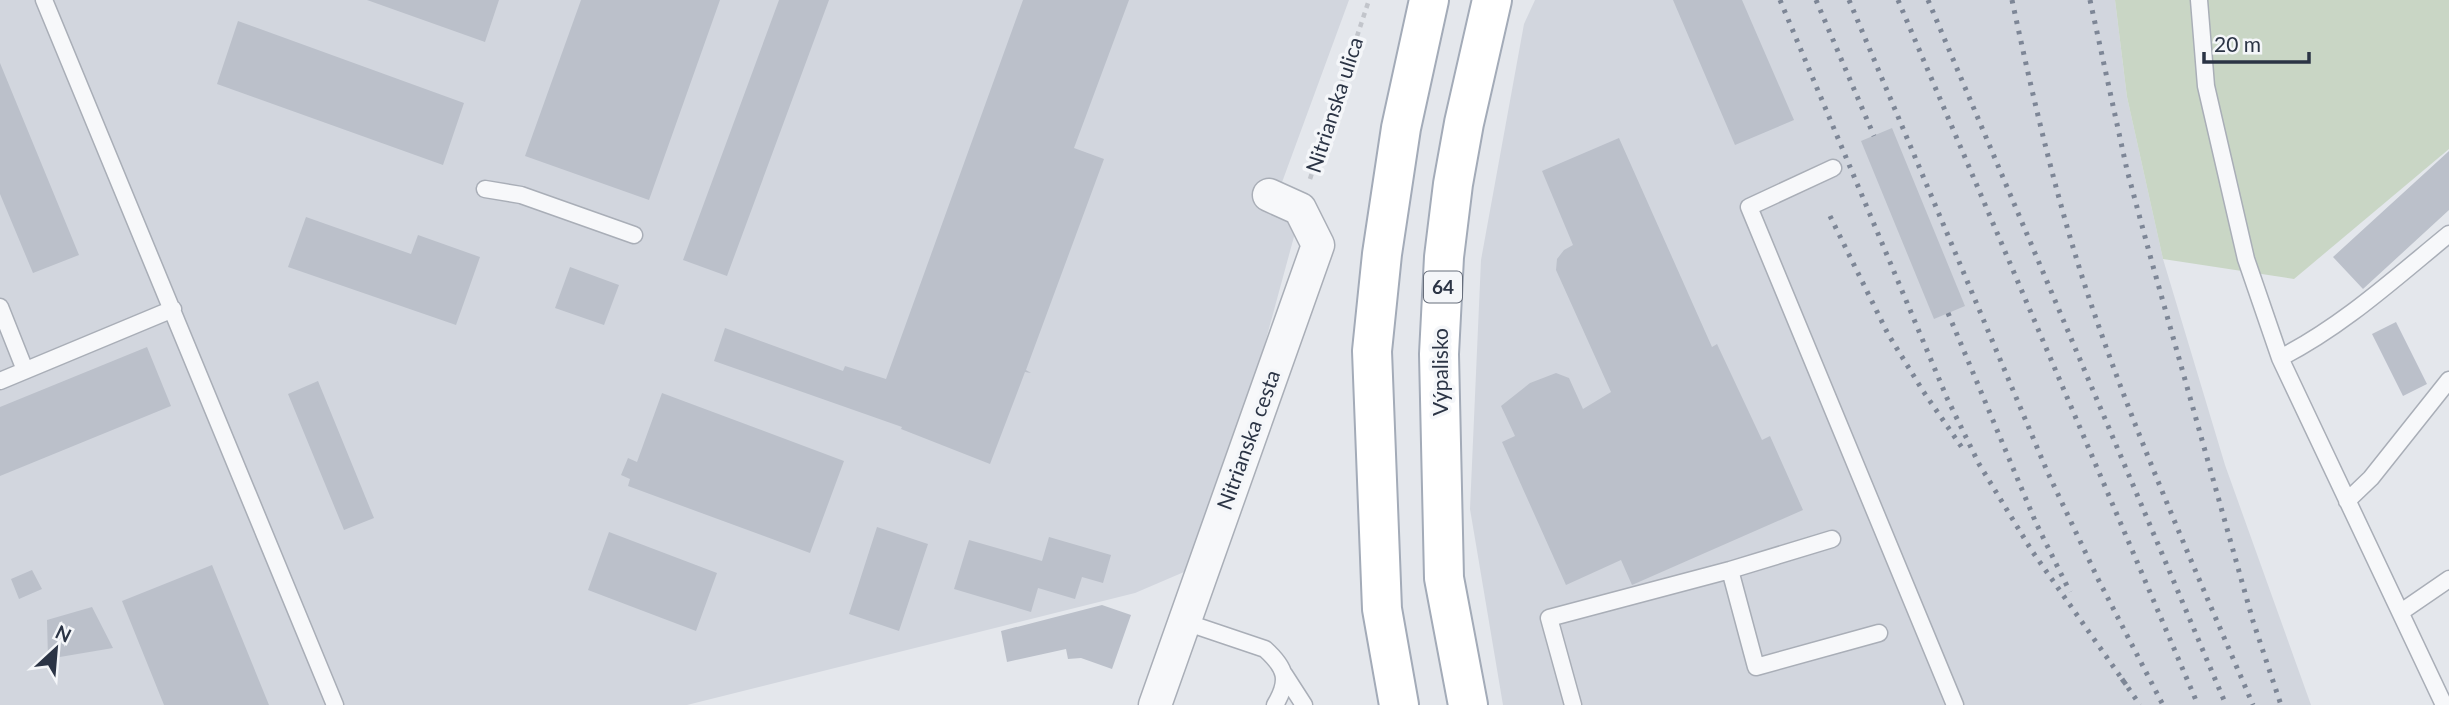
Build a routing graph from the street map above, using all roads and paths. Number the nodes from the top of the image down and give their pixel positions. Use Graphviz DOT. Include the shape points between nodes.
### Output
graph roads {
  1 [pos="44,0"];
  2 [pos="1369,0"];
  3 [pos="1429,0"];
  4 [pos="1492,0"];
  5 [pos="2199,0"];
  6 [pos="1833,168"];
  7 [pos="485,189"];
  8 [pos="1269,195"];
  9 [pos="1300,209"];
  10 [pos="2449,234"];
  11 [pos="634,235"];
  12 [pos="0,307"];
  13 [pos="173,309"];
  14 [pos="2280,358"];
  15 [pos="25,370"];
  16 [pos="2449,380"];
  17 [pos="0,381"];
  18 [pos="2347,501"];
  19 [pos="1832,539"];
  20 [pos="1730,570"];
  21 [pos="2449,579"];
  22 [pos="2401,612"];
  23 [pos="1185,622"];
  24 [pos="1879,633"];
  25 [pos="1284,674"];
  26 [pos="335,705"];
  27 [pos="1155,705"];
  28 [pos="1275,705"];
  29 [pos="1304,705"];
  30 [pos="1399,705"];
  31 [pos="1468,705"];
  32 [pos="1573,705"];
  33 [pos="1955,705"];
  34 [pos="2444,705"];
  1 -- 13 [label="lane"];
  2 -- 9 [label="path, Nitrianska ulica"];
  3 -- 30 [label="main road" via="1401,128 1371,351 1382,609"];
  4 -- 31 [label="main road, Výpalisko / 64" via="1452,184 1439,354 1444,578"];
  5 -- 14 [label="lane" via="2206,86 2220,155 2246,259"];
  6 -- 33 [label="lane" via="1749,207"];
  7 -- 11 [label="lane" via="521,195"];
  8 -- 9 [label="street"];
  9 -- 23 [label="street, Nitrianska cesta" via="1318,246"];
  10 -- 14 [label="lane" via="2344,321"];
  12 -- 15 [label="lane"];
  13 -- 15 [label="lane"];
  13 -- 26 [label="lane"];
  14 -- 18 [label="lane"];
  15 -- 17 [label="lane"];
  16 -- 18 [label="lane" via="2371,478"];
  18 -- 22 [label="lane"];
  19 -- 20 [label="lane"];
  20 -- 24 [label="lane" via="1756,667"];
  20 -- 32 [label="lane" via="1549,618"];
  21 -- 22 [label="lane"];
  22 -- 34 [label="lane"];
  23 -- 25 [label="lane" via="1265,649"];
  23 -- 27 [label="street, Nitrianska cesta"];
  25 -- 28 [label="lane" via="1283,692"];
  25 -- 29 [label="lane"];
}
